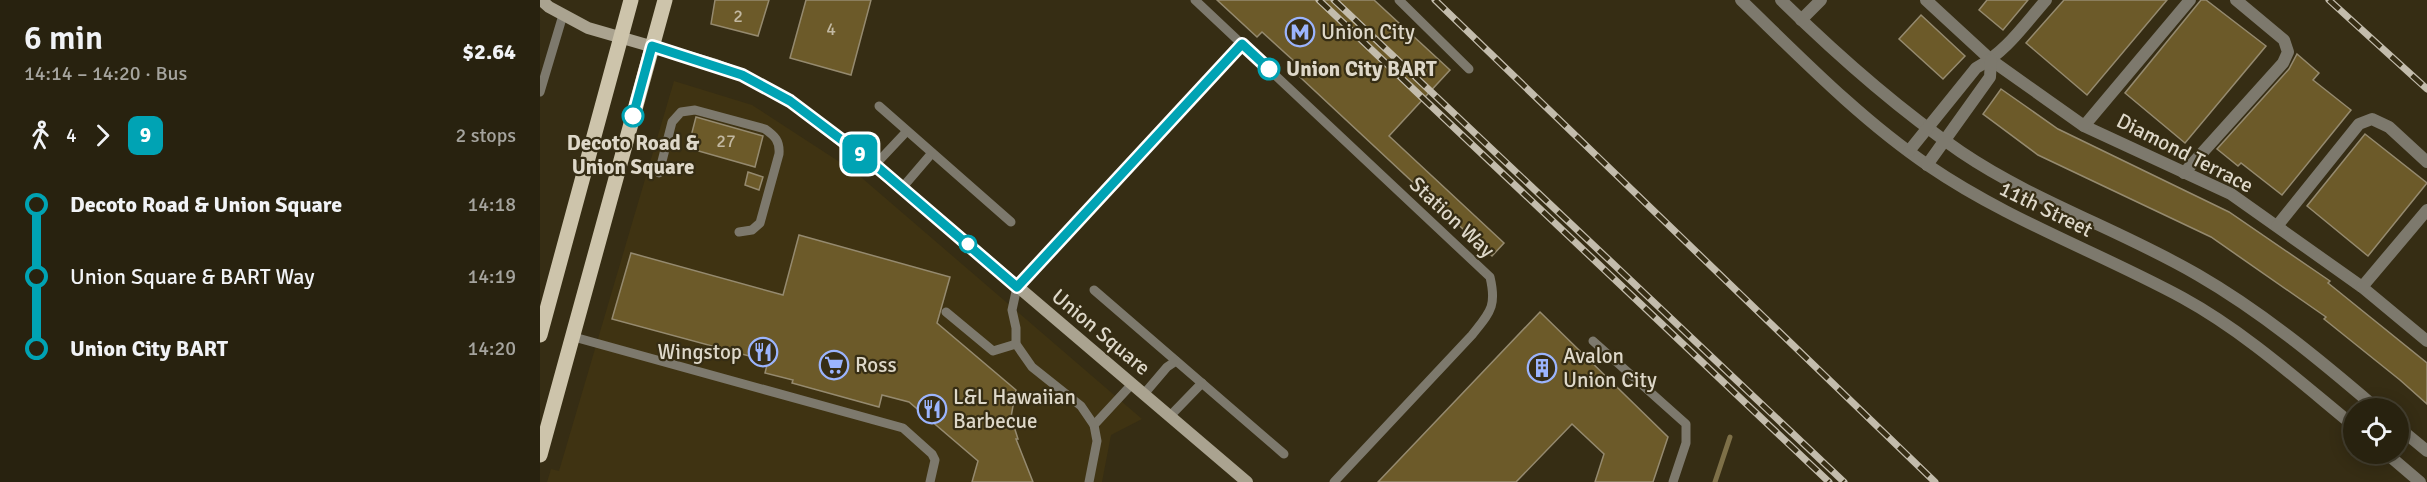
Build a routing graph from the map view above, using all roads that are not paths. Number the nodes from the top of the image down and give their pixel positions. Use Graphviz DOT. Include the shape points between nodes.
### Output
graph roads {
  1 [pos="541,0"];
  2 [pos="632,0"];
  3 [pos="665,0"];
  4 [pos="1195,0"];
  5 [pos="1399,0"];
  6 [pos="1741,0"];
  7 [pos="1781,0"];
  8 [pos="1821,0"];
  9 [pos="1926,0"];
  10 [pos="2046,0"];
  11 [pos="2190,0"];
  12 [pos="2236,0"];
  13 [pos="563,15"];
  14 [pos="1802,20"];
  15 [pos="621,38"];
  16 [pos="1242,44"];
  17 [pos="652,46"];
  18 [pos="1991,60"];
  19 [pos="1469,69"];
  20 [pos="540,92"];
  21 [pos="879,106"];
  22 [pos="1927,126"];
  23 [pos="2085,126"];
  24 [pos="907,131"];
  25 [pos="1944,139"];
  26 [pos="1909,151"];
  27 [pos="932,153"];
  28 [pos="2427,162"];
  29 [pos="875,165"];
  30 [pos="1927,165"];
  31 [pos="659,173"];
  32 [pos="2184,173"];
  33 [pos="902,188"];
  34 [pos="2427,210"];
  35 [pos="1011,222"];
  36 [pos="2277,226"];
  37 [pos="739,232"];
  38 [pos="2362,286"];
  39 [pos="1017,287"];
  40 [pos="1094,290"];
  41 [pos="946,312"];
  42 [pos="540,335"];
  43 [pos="574,336"];
  44 [pos="1593,341"];
  45 [pos="2427,341"];
  46 [pos="1016,344"];
  47 [pos="1176,361"];
  48 [pos="1202,383"];
  49 [pos="1132,384"];
  50 [pos="1144,394"];
  51 [pos="2363,398"];
  52 [pos="1170,416"];
  53 [pos="2343,417"];
  54 [pos="1094,425"];
  55 [pos="2409,436"];
  56 [pos="2427,451"];
  57 [pos="1284,454"];
  58 [pos="540,455"];
  59 [pos="2399,464"];
  60 [pos="930,482"];
  61 [pos="1089,482"];
  62 [pos="1247,482"];
  63 [pos="1334,482"];
  64 [pos="1673,482"];
  65 [pos="2420,482"];
  1 -- 13 [label="street, Union Square"];
  2 -- 15 [label="main road"];
  3 -- 17 [label="main road"];
  4 -- 16 [label="lane, Station Way"];
  5 -- 19 [label="lane"];
  6 -- 26 [label="street, 11th Street" via="1847,100"];
  7 -- 14 [label="street, 11th Street"];
  8 -- 14 [label="street"];
  9 -- 18 [label="street, Diamond Terrace"];
  10 -- 18 [label="street"];
  11 -- 23 [label="street"];
  12 -- 32 [label="street" via="2284,40 2288,52 2283,63"];
  13 -- 15 [label="street, Union Square"];
  13 -- 20 [label="lane"];
  14 -- 22 [label="street, 11th Street"];
  15 -- 17 [label="street, Union Square"];
  15 -- 42 [label="main road"];
  16 -- 39 [label="lane"];
  16 -- 63 [label="lane, Station Way" via="1476,263 1490,277 1494,296 1489,314 1472,335"];
  17 -- 29 [label="street, Union Square" via="716,65 770,88"];
  17 -- 43 [label="main road"];
  18 -- 22 [label="street" via="1976,68"];
  18 -- 23 [label="street, Diamond Terrace"];
  18 -- 25 [label="street" via="1990,78"];
  21 -- 24 [label="lane"];
  22 -- 25 [label="street, 11th Street"];
  22 -- 26 [label="street"];
  23 -- 32 [label="street, Diamond Terrace"];
  24 -- 27 [label="lane"];
  24 -- 29 [label="lane"];
  25 -- 30 [label="street"];
  25 -- 51 [label="street, 11th Street" via="2020,187 2198,275 2262,317"];
  26 -- 30 [label="street, 11th Street"];
  27 -- 33 [label="lane"];
  27 -- 35 [label="lane"];
  28 -- 36 [label="street" via="2389,127 2372,119 2359,124"];
  29 -- 33 [label="street, Union Square"];
  30 -- 53 [label="street, 11th Street" via="1979,198 2184,299 2247,338"];
  31 -- 37 [label="lane" via="672,123 681,112 695,110 772,133 780,146 779,154 760,223 752,230"];
  32 -- 36 [label="street, Diamond Terrace" via="2231,194"];
  33 -- 39 [label="street, Union Square"];
  34 -- 38 [label="street"];
  36 -- 38 [label="street, Diamond Terrace"];
  38 -- 45 [label="street, Diamond Terrace"];
  39 -- 46 [label="lane" via="1012,310"];
  39 -- 49 [label="street, Union Square"];
  40 -- 47 [label="lane"];
  41 -- 46 [label="lane" via="993,351"];
  43 -- 58 [label="main road"];
  43 -- 60 [label="lane" via="903,428 932,454 935,460"];
  44 -- 64 [label="lane" via="1686,424 1686,442"];
  46 -- 54 [label="lane" via="1032,368 1081,406"];
  47 -- 48 [label="lane"];
  47 -- 50 [label="lane"];
  48 -- 52 [label="lane"];
  48 -- 57 [label="lane"];
  49 -- 50 [label="street, Union Square"];
  49 -- 54 [label="lane"];
  50 -- 52 [label="street, Union Square"];
  52 -- 62 [label="street, Union Square"];
  54 -- 61 [label="lane" via="1097,441"];
  55 -- 56 [label="street"];
  59 -- 65 [label="street"];
}
